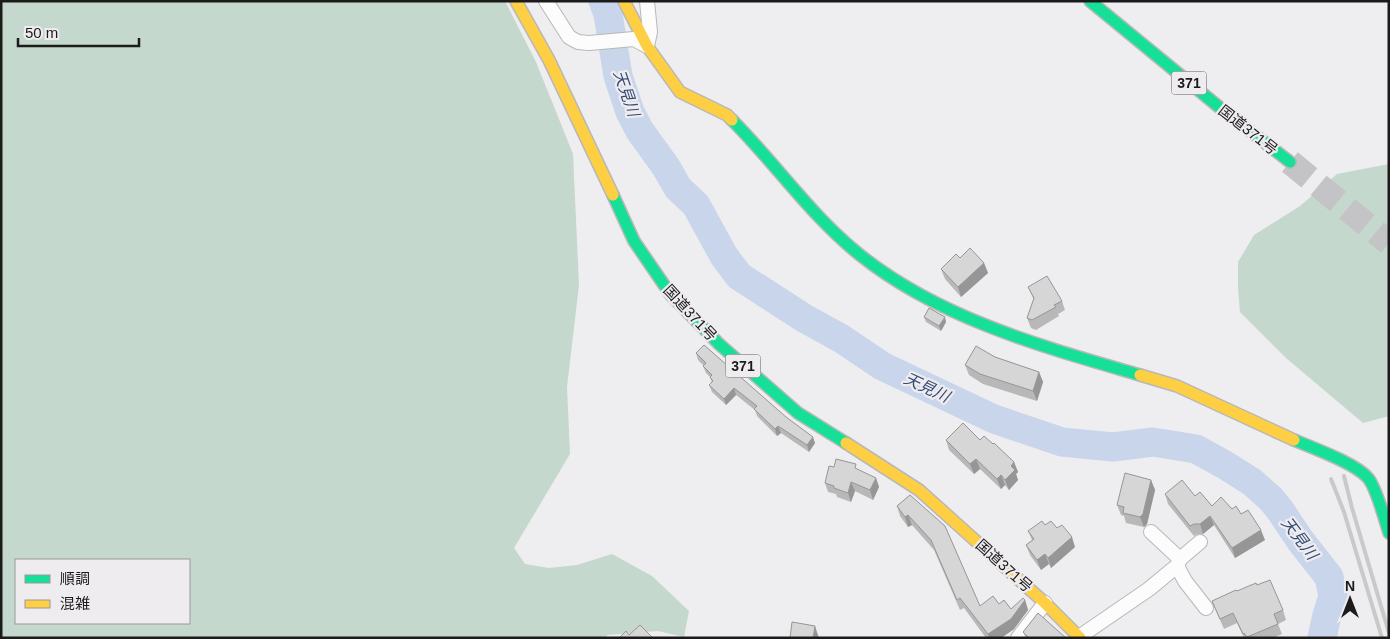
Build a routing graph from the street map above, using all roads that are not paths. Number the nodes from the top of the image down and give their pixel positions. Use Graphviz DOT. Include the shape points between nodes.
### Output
graph roads {
  1 [pos="516,1"];
  2 [pos="546,1"];
  3 [pos="624,1"];
  4 [pos="647,1"];
  5 [pos="1090,1"];
  6 [pos="640,42"];
  7 [pos="1290,162"];
  8 [pos="1151,532"];
  9 [pos="1389,533"];
  10 [pos="1200,542"];
  11 [pos="1178,562"];
  12 [pos="1045,603"];
  13 [pos="1206,608"];
  14 [pos="1079,637"];
  15 [pos="1018,638"];
  1 -- 12 [label="main road, 国道371号 / 371" via="549,60 634,241 671,295 719,344 798,413 919,490"];
  2 -- 6 [label="street" via="569,36 578,42"];
  3 -- 6 [label="main road"];
  4 -- 6 [label="street" via="650,32"];
  5 -- 7 [label="main road, 国道371号 / 371"];
  6 -- 9 [label="main road" via="680,92 727,116 740,127 819,217 860,255 898,281 952,312 1082,358 1177,386 1350,465 1368,478"];
  8 -- 11 [label="street"];
  10 -- 11 [label="street"];
  11 -- 13 [label="street"];
  11 -- 14 [label="street" via="1149,589"];
  12 -- 14 [label="main road, 国道371号 / 371"];
  12 -- 15 [label="street"];
}
